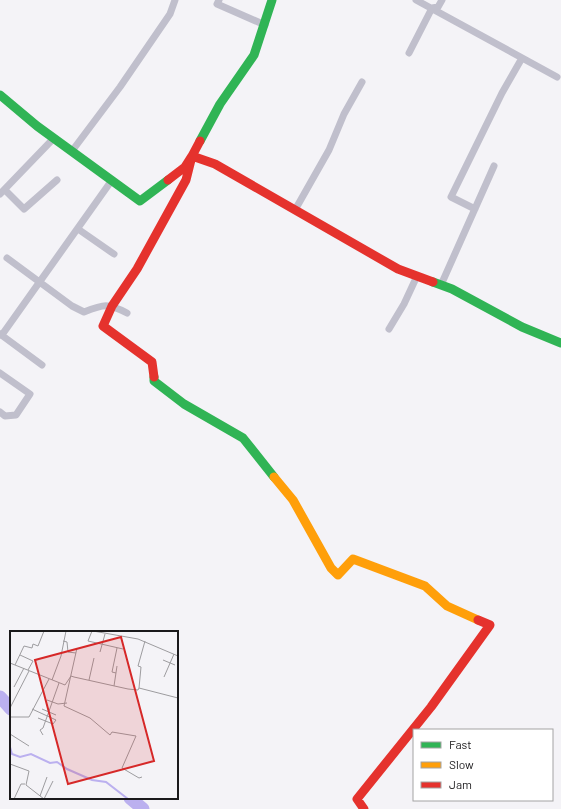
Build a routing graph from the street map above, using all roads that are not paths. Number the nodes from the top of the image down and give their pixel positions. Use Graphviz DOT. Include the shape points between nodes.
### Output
graph roads {
  1 [pos="175,0"];
  2 [pos="219,0"];
  3 [pos="272,0"];
  4 [pos="416,0"];
  5 [pos="442,0"];
  6 [pos="432,8"];
  7 [pos="265,25"];
  8 [pos="408,53"];
  9 [pos="522,58"];
  10 [pos="557,77"];
  11 [pos="362,82"];
  12 [pos="0,96"];
  13 [pos="54,138"];
  14 [pos="72,151"];
  15 [pos="192,156"];
  16 [pos="494,166"];
  17 [pos="57,180"];
  18 [pos="112,180"];
  19 [pos="2,192"];
  20 [pos="474,209"];
  21 [pos="295,210"];
  22 [pos="78,229"];
  23 [pos="114,254"];
  24 [pos="7,258"];
  25 [pos="417,276"];
  26 [pos="40,282"];
  27 [pos="441,285"];
  28 [pos="112,306"];
  29 [pos="127,313"];
  30 [pos="389,328"];
  31 [pos="0,335"];
  32 [pos="561,343"];
  33 [pos="42,365"];
  34 [pos="0,372"];
  35 [pos="0,412"];
  36 [pos="413,729"];
  37 [pos="413,729"];
  38 [pos="364,809"];
  1 -- 14 [label="street" via="170,14"];
  2 -- 7 [label="street" via="217,4"];
  3 -- 7 [label="street"];
  4 -- 6 [label="street"];
  5 -- 6 [label="street" via="438,7"];
  6 -- 8 [label="street"];
  6 -- 9 [label="street"];
  7 -- 15 [label="street" via="254,55 220,104"];
  9 -- 10 [label="street"];
  9 -- 20 [label="street" via="502,93 451,198"];
  11 -- 21 [label="street" via="344,114 329,150"];
  12 -- 13 [label="street"];
  13 -- 14 [label="street"];
  13 -- 19 [label="street"];
  14 -- 18 [label="street"];
  15 -- 18 [label="street" via="185,167 140,201"];
  15 -- 21 [label="street" via="214,164"];
  15 -- 28 [label="street" via="186,180 137,269"];
  16 -- 20 [label="street"];
  17 -- 19 [label="street" via="24,209"];
  18 -- 22 [label="street"];
  20 -- 27 [label="street"];
  21 -- 25 [label="street" via="398,269"];
  22 -- 23 [label="street"];
  22 -- 26 [label="street"];
  24 -- 26 [label="street"];
  25 -- 27 [label="street"];
  25 -- 30 [label="street"];
  26 -- 28 [label="street" via="84,312 99,306"];
  26 -- 31 [label="street"];
  27 -- 32 [label="street" via="522,327"];
  28 -- 29 [label="street"];
  28 -- 36 [label="street" via="103,326 152,362 154,381 184,404 243,438 292,500 331,568 338,575 353,559 425,586 447,606 490,625"];
  31 -- 33 [label="street"];
  34 -- 35 [label="street" via="30,394 16,415 5,416"];
  37 -- 38 [label="street" via="357,799"];
}
